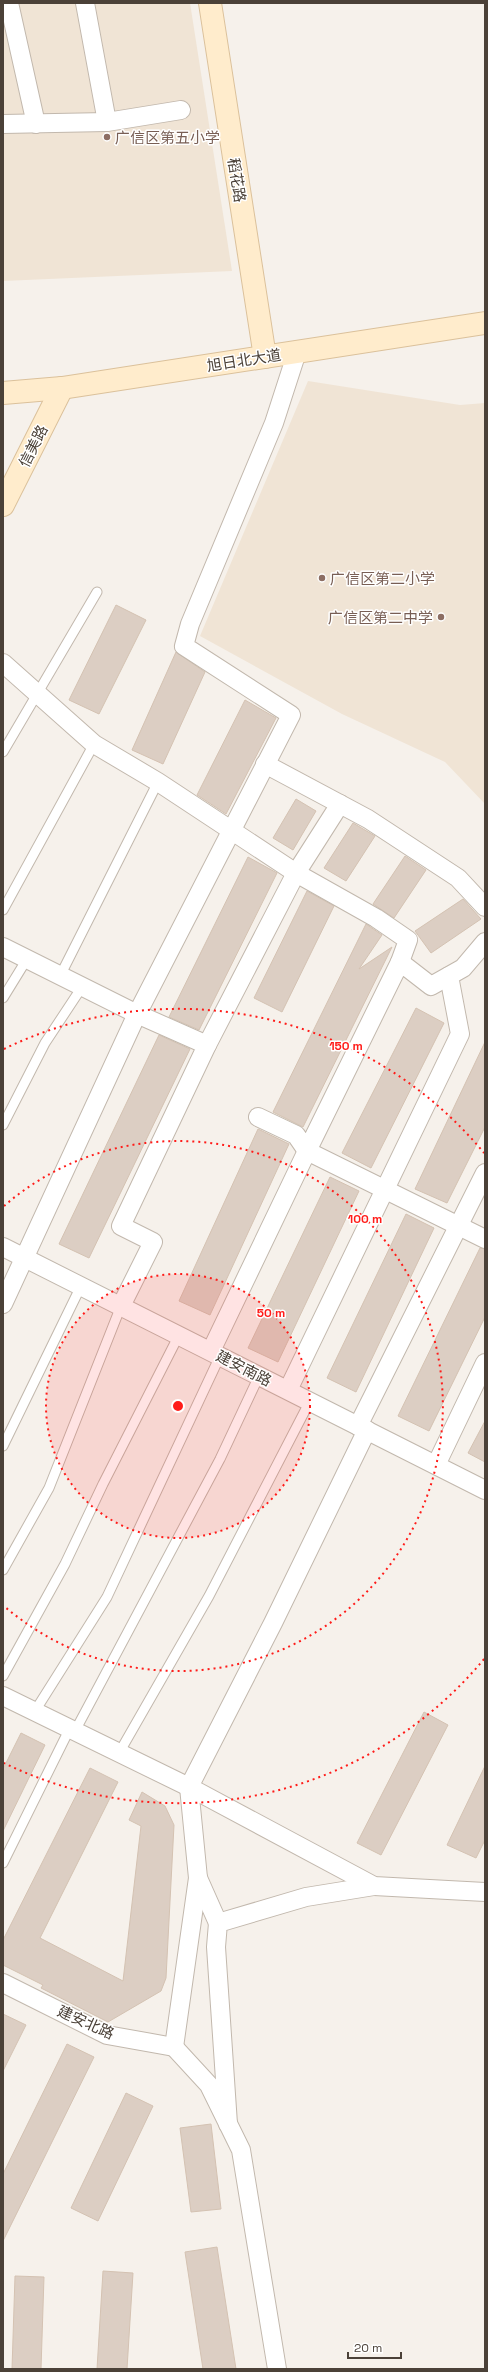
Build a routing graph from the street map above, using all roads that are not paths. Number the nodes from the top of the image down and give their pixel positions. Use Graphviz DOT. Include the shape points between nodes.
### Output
graph roads {
  1 [pos="9,3"];
  2 [pos="85,3"];
  3 [pos="210,3"];
  4 [pos="181,110"];
  5 [pos="107,122"];
  6 [pos="3,124"];
  7 [pos="36,124"];
  8 [pos="485,323"];
  9 [pos="297,352"];
  10 [pos="265,357"];
  11 [pos="62,388"];
  12 [pos="3,394"];
  13 [pos="3,505"];
  14 [pos="97,592"];
  15 [pos="3,663"];
  16 [pos="38,692"];
  17 [pos="94,744"];
  18 [pos="3,752"];
  19 [pos="265,764"];
  20 [pos="158,782"];
  21 [pos="340,804"];
  22 [pos="231,831"];
  23 [pos="296,873"];
  24 [pos="485,907"];
  25 [pos="3,910"];
  26 [pos="485,942"];
  27 [pos="3,948"];
  28 [pos="27,959"];
  29 [pos="400,962"];
  30 [pos="60,976"];
  31 [pos="449,976"];
  32 [pos="82,987"];
  33 [pos="3,998"];
  34 [pos="137,1014"];
  35 [pos="207,1045"];
  36 [pos="258,1117"];
  37 [pos="3,1125"];
  38 [pos="306,1151"];
  39 [pos="485,1173"];
  40 [pos="385,1189"];
  41 [pos="458,1226"];
  42 [pos="485,1239"];
  43 [pos="3,1247"];
  44 [pos="25,1258"];
  45 [pos="81,1286"];
  46 [pos="3,1304"];
  47 [pos="121,1306"];
  48 [pos="179,1335"];
  49 [pos="215,1354"];
  50 [pos="485,1363"];
  51 [pos="260,1376"];
  52 [pos="288,1390"];
  53 [pos="310,1401"];
  54 [pos="363,1428"];
  55 [pos="3,1446"];
  56 [pos="436,1465"];
  57 [pos="485,1490"];
  58 [pos="3,1570"];
  59 [pos="3,1676"];
  60 [pos="3,1696"];
  61 [pos="35,1711"];
  62 [pos="72,1730"];
  63 [pos="119,1753"];
  64 [pos="189,1787"];
  65 [pos="3,1863"];
  66 [pos="198,1878"];
  67 [pos="374,1886"];
  68 [pos="485,1892"];
  69 [pos="218,1923"];
  70 [pos="3,1983"];
  71 [pos="174,2047"];
  72 [pos="228,2124"];
  73 [pos="277,2369"];
  1 -- 7 [label="street"];
  2 -- 5 [label="street"];
  3 -- 10 [label="street, 稻花路"];
  4 -- 5 [label="street"];
  5 -- 7 [label="street"];
  6 -- 7 [label="street"];
  8 -- 9 [label="street, 旭日北大道"];
  9 -- 10 [label="street, 旭日北大道"];
  9 -- 19 [label="street" via="274,423 190,624 184,646 291,715"];
  10 -- 11 [label="street, 旭日北大道"];
  11 -- 12 [label="street, 旭日北大道"];
  11 -- 13 [label="street, 信美路"];
  14 -- 16 [label="lane"];
  15 -- 16 [label="street"];
  16 -- 17 [label="street"];
  16 -- 18 [label="lane"];
  17 -- 20 [label="street"];
  17 -- 25 [label="lane"];
  19 -- 21 [label="street"];
  19 -- 22 [label="street"];
  20 -- 22 [label="street"];
  20 -- 30 [label="lane"];
  21 -- 23 [label="street"];
  21 -- 24 [label="street" via="368,819 458,878"];
  22 -- 23 [label="street"];
  22 -- 34 [label="street"];
  23 -- 29 [label="street" via="376,918 408,940"];
  23 -- 35 [label="street"];
  26 -- 31 [label="street" via="463,968"];
  27 -- 28 [label="street"];
  28 -- 30 [label="street"];
  28 -- 33 [label="lane"];
  29 -- 31 [label="street" via="431,986"];
  29 -- 38 [label="street"];
  30 -- 32 [label="street"];
  31 -- 40 [label="street" via="460,1034"];
  32 -- 34 [label="street"];
  32 -- 37 [label="lane" via="45,1043"];
  34 -- 35 [label="street"];
  34 -- 44 [label="street"];
  35 -- 47 [label="street" via="121,1226 153,1242"];
  36 -- 38 [label="street" via="296,1135"];
  38 -- 40 [label="street"];
  38 -- 49 [label="street"];
  39 -- 41 [label="street"];
  40 -- 41 [label="street"];
  40 -- 52 [label="street"];
  41 -- 42 [label="street"];
  41 -- 54 [label="street"];
  43 -- 44 [label="street, 建安南路"];
  44 -- 45 [label="street, 建安南路"];
  44 -- 46 [label="street"];
  45 -- 47 [label="street, 建安南路"];
  45 -- 55 [label="lane"];
  47 -- 48 [label="street, 建安南路"];
  47 -- 58 [label="lane" via="50,1488"];
  48 -- 49 [label="street, 建安南路"];
  48 -- 59 [label="lane" via="65,1564"];
  49 -- 51 [label="street, 建安南路"];
  49 -- 61 [label="lane" via="107,1597"];
  50 -- 56 [label="street"];
  51 -- 52 [label="street, 建安南路"];
  51 -- 62 [label="lane" via="220,1459"];
  52 -- 53 [label="street, 建安南路"];
  53 -- 54 [label="street, 建安南路"];
  53 -- 63 [label="lane" via="209,1596"];
  54 -- 56 [label="street, 建安南路"];
  54 -- 64 [label="street" via="273,1623"];
  56 -- 57 [label="street, 建安南路"];
  60 -- 61 [label="street"];
  61 -- 62 [label="street"];
  62 -- 63 [label="street"];
  62 -- 65 [label="lane"];
  63 -- 64 [label="street"];
  64 -- 66 [label="street"];
  64 -- 67 [label="street"];
  66 -- 69 [label="street"];
  66 -- 71 [label="street"];
  67 -- 68 [label="street"];
  67 -- 69 [label="street" via="306,1897"];
  69 -- 72 [label="street" via="216,1947"];
  70 -- 71 [label="street, 建安北路" via="107,2035"];
  71 -- 72 [label="street" via="209,2085"];
  72 -- 73 [label="street" via="241,2150"];
}
